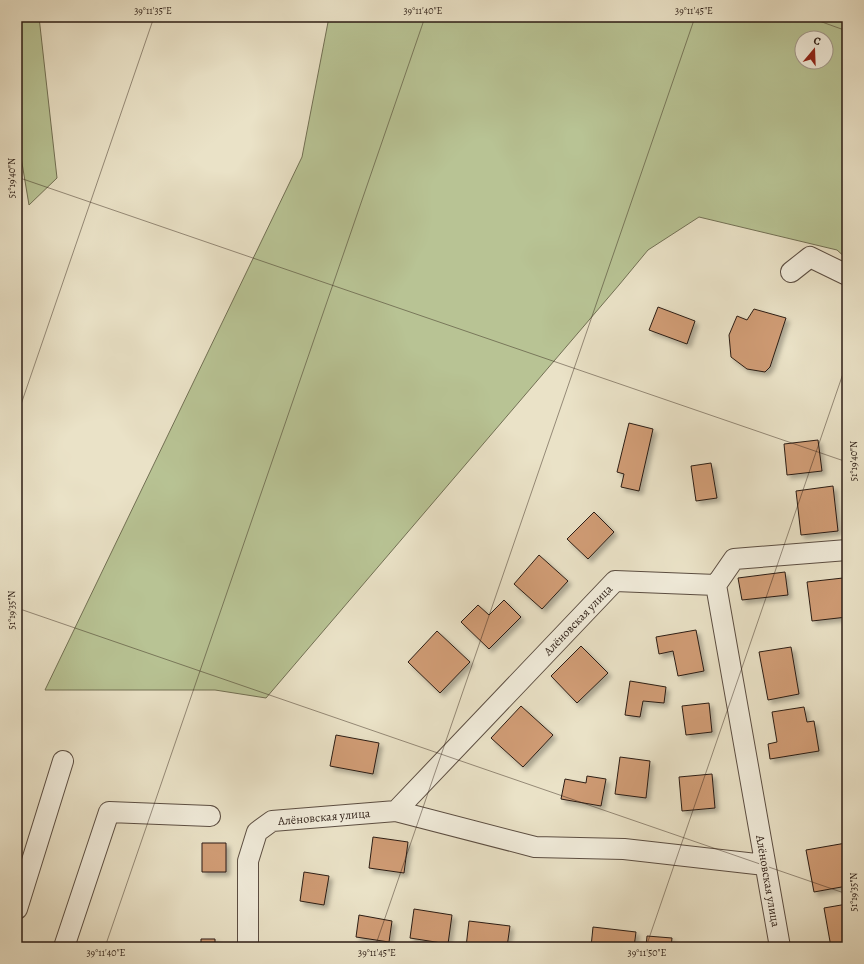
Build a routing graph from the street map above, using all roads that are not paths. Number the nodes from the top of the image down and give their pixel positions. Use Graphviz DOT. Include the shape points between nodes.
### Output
graph roads {
  1 [pos="791,272"];
  2 [pos="847,275"];
  3 [pos="847,550"];
  4 [pos="716,585"];
  5 [pos="64,761"];
  6 [pos="396,811"];
  7 [pos="210,816"];
  8 [pos="765,865"];
  9 [pos="17,909"];
  10 [pos="64,947"];
  11 [pos="248,947"];
  12 [pos="780,947"];
  1 -- 2 [label="street" via="810,257"];
  3 -- 4 [label="street" via="734,559"];
  4 -- 6 [label="street, Алёновская улица" via="615,581"];
  4 -- 8 [label="street, Алёновская улица"];
  5 -- 9 [label="street"];
  6 -- 8 [label="street" via="535,847 624,848"];
  6 -- 11 [label="street, Алёновская улица" via="272,821 257,832 248,861"];
  7 -- 10 [label="street" via="110,812"];
  8 -- 12 [label="street, Алёновская улица"];
}
